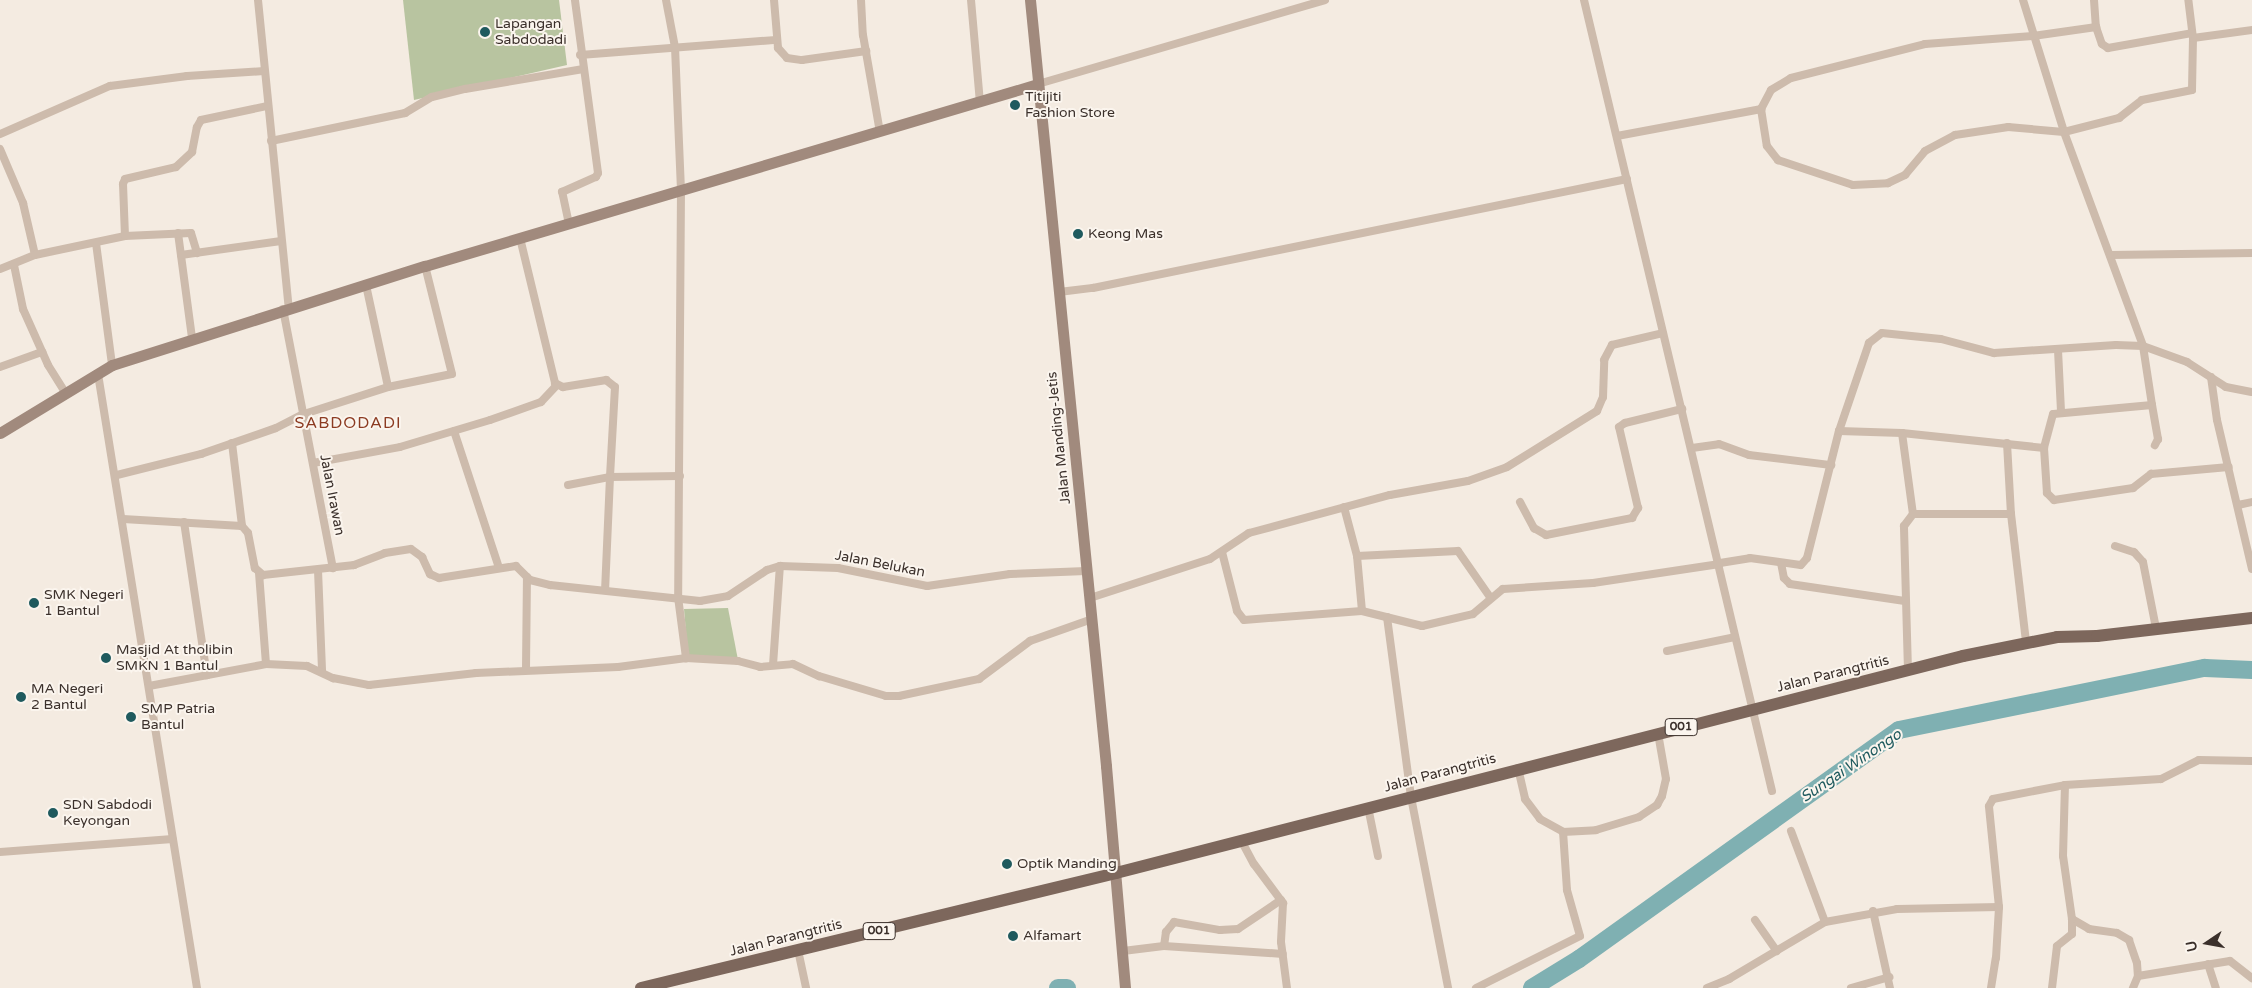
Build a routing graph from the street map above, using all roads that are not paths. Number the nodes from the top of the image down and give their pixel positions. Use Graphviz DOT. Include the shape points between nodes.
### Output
graph roads {
  1 [pos="258,0"];
  2 [pos="575,0"];
  3 [pos="666,0"];
  4 [pos="774,0"];
  5 [pos="861,0"];
  6 [pos="971,0"];
  7 [pos="1030,0"];
  8 [pos="1325,0"];
  9 [pos="1584,0"];
  10 [pos="2022,0"];
  11 [pos="2094,0"];
  12 [pos="2188,0"];
  13 [pos="2096,27"];
  14 [pos="2252,30"];
  15 [pos="2032,36"];
  16 [pos="2192,36"];
  17 [pos="776,40"];
  18 [pos="675,47"];
  19 [pos="866,51"];
  20 [pos="580,55"];
  21 [pos="583,69"];
  22 [pos="264,71"];
  23 [pos="1038,84"];
  24 [pos="980,102"];
  25 [pos="267,106"];
  26 [pos="1761,110"];
  27 [pos="880,132"];
  28 [pos="2064,132"];
  29 [pos="0,134"];
  30 [pos="1617,136"];
  31 [pos="271,141"];
  32 [pos="0,149"];
  33 [pos="1627,179"];
  34 [pos="681,189"];
  35 [pos="569,224"];
  36 [pos="178,233"];
  37 [pos="125,236"];
  38 [pos="520,238"];
  39 [pos="282,241"];
  40 [pos="96,243"];
  41 [pos="197,253"];
  42 [pos="2252,253"];
  43 [pos="35,255"];
  44 [pos="182,255"];
  45 [pos="2111,255"];
  46 [pos="14,265"];
  47 [pos="425,266"];
  48 [pos="0,269"];
  49 [pos="366,285"];
  50 [pos="1059,292"];
  51 [pos="286,308"];
  52 [pos="1663,333"];
  53 [pos="192,338"];
  54 [pos="2143,346"];
  55 [pos="2058,350"];
  56 [pos="42,352"];
  57 [pos="112,365"];
  58 [pos="0,367"];
  59 [pos="98,374"];
  60 [pos="2211,376"];
  61 [pos="557,386"];
  62 [pos="388,387"];
  63 [pos="65,392"];
  64 [pos="2252,392"];
  65 [pos="2152,406"];
  66 [pos="1682,409"];
  67 [pos="2061,412"];
  68 [pos="304,414"];
  69 [pos="454,431"];
  70 [pos="1840,431"];
  71 [pos="0,433"];
  72 [pos="1902,433"];
  73 [pos="232,443"];
  74 [pos="2007,443"];
  75 [pos="2155,445"];
  76 [pos="1692,448"];
  77 [pos="2044,448"];
  78 [pos="313,463"];
  79 [pos="1831,465"];
  80 [pos="2229,467"];
  81 [pos="116,475"];
  82 [pos="680,476"];
  83 [pos="610,477"];
  84 [pos="568,486"];
  85 [pos="1520,502"];
  86 [pos="2252,502"];
  87 [pos="2238,505"];
  88 [pos="1344,507"];
  89 [pos="1913,514"];
  90 [pos="2011,514"];
  91 [pos="123,520"];
  92 [pos="184,522"];
  93 [pos="242,526"];
  94 [pos="2115,546"];
  95 [pos="1222,552"];
  96 [pos="1357,556"];
  97 [pos="1720,563"];
  98 [pos="1781,563"];
  99 [pos="780,566"];
  100 [pos="333,568"];
  101 [pos="499,568"];
  102 [pos="2252,569"];
  103 [pos="318,570"];
  104 [pos="1086,571"];
  105 [pos="259,573"];
  106 [pos="527,577"];
  107 [pos="605,590"];
  108 [pos="678,597"];
  109 [pos="1490,597"];
  110 [pos="1090,598"];
  111 [pos="1905,601"];
  112 [pos="1362,611"];
  113 [pos="1387,617"];
  114 [pos="2252,618"];
  115 [pos="1092,619"];
  116 [pos="2156,628"];
  117 [pos="1735,637"];
  118 [pos="2026,642"];
  119 [pos="1667,651"];
  120 [pos="686,658"];
  121 [pos="266,664"];
  122 [pos="773,665"];
  123 [pos="526,669"];
  124 [pos="322,671"];
  125 [pos="1908,671"];
  126 [pos="207,675"];
  127 [pos="149,686"];
  128 [pos="1753,709"];
  129 [pos="1658,732"];
  130 [pos="2252,762"];
  131 [pos="1518,768"];
  132 [pos="2065,785"];
  133 [pos="1772,791"];
  134 [pos="1411,797"];
  135 [pos="1368,808"];
  136 [pos="1791,831"];
  137 [pos="1563,832"];
  138 [pos="173,839"];
  139 [pos="1241,840"];
  140 [pos="0,852"];
  141 [pos="1378,856"];
  142 [pos="1116,873"];
  143 [pos="1281,900"];
  144 [pos="1999,907"];
  145 [pos="1873,911"];
  146 [pos="2072,919"];
  147 [pos="1755,920"];
  148 [pos="1825,922"];
  149 [pos="1164,946"];
  150 [pos="798,950"];
  151 [pos="1123,951"];
  152 [pos="1777,951"];
  153 [pos="1283,954"];
  154 [pos="2208,964"];
  155 [pos="2138,976"];
  156 [pos="1888,977"];
  157 [pos="2252,978"];
  158 [pos="1125,983"];
  159 [pos="197,988"];
  160 [pos="641,988"];
  161 [pos="806,988"];
  162 [pos="1287,988"];
  163 [pos="1448,988"];
  164 [pos="1476,988"];
  165 [pos="1707,988"];
  166 [pos="1850,988"];
  167 [pos="1890,988"];
  168 [pos="1990,988"];
  169 [pos="2052,988"];
  170 [pos="2133,988"];
  171 [pos="2216,988"];
  1 -- 22 [label="street, Jalan Irawan"];
  2 -- 20 [label="street"];
  3 -- 18 [label="street"];
  4 -- 17 [label="street"];
  5 -- 19 [label="street"];
  6 -- 24 [label="street"];
  7 -- 23 [label="street, Jalan Manding-Jetis"];
  8 -- 23 [label="street"];
  9 -- 30 [label="street"];
  10 -- 15 [label="street"];
  11 -- 13 [label="street"];
  12 -- 16 [label="street"];
  13 -- 15 [label="street"];
  13 -- 16 [label="street" via="2102,44 2108,48"];
  14 -- 16 [label="street"];
  15 -- 26 [label="street" via="1924,44 1825,68 1778,84 1766,96"];
  15 -- 28 [label="street"];
  16 -- 28 [label="street" via="2192,90 2142,100 2119,118"];
  17 -- 18 [label="street"];
  17 -- 19 [label="street" via="783,56 795,60"];
  18 -- 20 [label="street"];
  18 -- 34 [label="street"];
  19 -- 27 [label="street"];
  20 -- 21 [label="street"];
  21 -- 31 [label="street" via="465,89 432,97 406,113"];
  21 -- 35 [label="street" via="598,173 596,177 562,192"];
  22 -- 25 [label="street, Jalan Irawan"];
  22 -- 29 [label="street" via="110,86"];
  23 -- 24 [label="street"];
  23 -- 50 [label="street, Jalan Manding-Jetis"];
  24 -- 27 [label="street"];
  25 -- 31 [label="street, Jalan Irawan"];
  25 -- 37 [label="street" via="201,120 196,127 192,152 176,167 125,179"];
  26 -- 28 [label="street" via="1767,146 1773,156 1838,182 1865,186 1896,180 1925,151 1955,135 2008,126"];
  26 -- 30 [label="street"];
  27 -- 34 [label="street"];
  28 -- 45 [label="street"];
  30 -- 33 [label="street"];
  31 -- 39 [label="street, Jalan Irawan"];
  32 -- 43 [label="street" via="23,203"];
  33 -- 50 [label="street" via="1092,288"];
  33 -- 52 [label="street"];
  34 -- 35 [label="street"];
  34 -- 82 [label="street"];
  35 -- 38 [label="street"];
  36 -- 37 [label="street"];
  36 -- 41 [label="street" via="193,234"];
  36 -- 44 [label="street"];
  37 -- 40 [label="street"];
  38 -- 47 [label="street"];
  38 -- 61 [label="street"];
  39 -- 41 [label="street"];
  39 -- 51 [label="street, Jalan Irawan"];
  40 -- 43 [label="street"];
  40 -- 57 [label="street"];
  41 -- 44 [label="street"];
  42 -- 45 [label="street"];
  43 -- 46 [label="street"];
  44 -- 53 [label="street"];
  45 -- 54 [label="street"];
  46 -- 48 [label="street"];
  46 -- 56 [label="street" via="23,309"];
  47 -- 49 [label="street"];
  47 -- 62 [label="street" via="452,374"];
  49 -- 51 [label="street"];
  49 -- 62 [label="street"];
  50 -- 104 [label="street, Jalan Manding-Jetis"];
  51 -- 53 [label="street"];
  51 -- 68 [label="street, Jalan Irawan"];
  52 -- 66 [label="street"];
  52 -- 88 [label="street" via="1612,345 1604,360 1603,397 1597,411 1523,459 1468,481 1390,494"];
  53 -- 57 [label="street"];
  54 -- 55 [label="street"];
  54 -- 60 [label="street" via="2187,362"];
  54 -- 65 [label="street"];
  55 -- 67 [label="street"];
  55 -- 70 [label="street" via="1994,353 1942,338 1882,333 1870,343"];
  56 -- 58 [label="street"];
  56 -- 63 [label="street"];
  57 -- 59 [label="street"];
  59 -- 63 [label="street"];
  59 -- 81 [label="street"];
  60 -- 64 [label="street" via="2226,387"];
  60 -- 80 [label="street"];
  61 -- 69 [label="street" via="541,402"];
  61 -- 83 [label="street" via="606,380 615,386"];
  62 -- 68 [label="street"];
  63 -- 71 [label="street"];
  65 -- 67 [label="street"];
  65 -- 75 [label="street" via="2158,439"];
  66 -- 76 [label="street"];
  66 -- 85 [label="street" via="1619,427 1638,508 1632,518 1546,535 1534,528"];
  67 -- 77 [label="street" via="2050,418"];
  68 -- 73 [label="street" via="286,424"];
  68 -- 78 [label="street, Jalan Irawan"];
  69 -- 78 [label="street" via="400,446"];
  69 -- 101 [label="street"];
  70 -- 72 [label="street"];
  70 -- 79 [label="street"];
  72 -- 74 [label="street"];
  72 -- 89 [label="street"];
  73 -- 81 [label="street"];
  73 -- 93 [label="street"];
  74 -- 77 [label="street"];
  74 -- 90 [label="street"];
  76 -- 79 [label="street" via="1720,444 1749,455"];
  76 -- 97 [label="street"];
  77 -- 80 [label="street" via="2047,493 2054,500 2133,488 2151,474"];
  78 -- 100 [label="street, Jalan Irawan"];
  79 -- 98 [label="street" via="1808,558 1801,565"];
  80 -- 87 [label="street"];
  81 -- 91 [label="street"];
  82 -- 83 [label="street"];
  82 -- 108 [label="street"];
  83 -- 84 [label="street"];
  83 -- 107 [label="street"];
  86 -- 87 [label="street"];
  87 -- 102 [label="street"];
  88 -- 95 [label="street" via="1250,533"];
  88 -- 96 [label="street"];
  89 -- 90 [label="street"];
  89 -- 111 [label="street" via="1905,521"];
  90 -- 118 [label="street"];
  91 -- 92 [label="street"];
  91 -- 127 [label="street"];
  92 -- 93 [label="street"];
  92 -- 126 [label="street"];
  93 -- 105 [label="street" via="248,533"];
  94 -- 116 [label="street" via="2134,552 2143,562"];
  95 -- 110 [label="street"];
  95 -- 112 [label="street" via="1237,611 1244,620"];
  96 -- 109 [label="street" via="1458,551"];
  96 -- 112 [label="street"];
  97 -- 98 [label="street" via="1750,558"];
  97 -- 109 [label="street" via="1593,583 1510,588"];
  97 -- 117 [label="street"];
  98 -- 111 [label="street" via="1784,578 1790,584"];
  99 -- 104 [label="street, Jalan Belukan" via="838,568 919,586 1010,574"];
  99 -- 108 [label="street, Jalan Belukan" via="767,570 734,594 722,598 700,601"];
  99 -- 122 [label="street"];
  100 -- 101 [label="street" via="363,563 385,552 411,549 422,556 430,574 439,578"];
  100 -- 103 [label="street"];
  101 -- 106 [label="street, Jalan Belukan" via="516,566"];
  103 -- 105 [label="street"];
  103 -- 124 [label="street"];
  104 -- 110 [label="street, Jalan Manding-Jetis"];
  105 -- 121 [label="street"];
  106 -- 107 [label="street, Jalan Belukan" via="550,585"];
  106 -- 123 [label="street"];
  107 -- 108 [label="street, Jalan Belukan"];
  108 -- 120 [label="street"];
  109 -- 113 [label="street" via="1473,614 1431,625 1415,625"];
  110 -- 115 [label="street, Jalan Manding-Jetis"];
  111 -- 125 [label="street"];
  112 -- 113 [label="street"];
  113 -- 134 [label="street"];
  114 -- 116 [label="main road, Jalan Parangtritis / 001"];
  115 -- 122 [label="street" via="1030,641 979,679 899,696 886,696 819,676 793,664"];
  115 -- 142 [label="street, Jalan Manding-Jetis"];
  116 -- 118 [label="main road, Jalan Parangtritis / 001"];
  117 -- 119 [label="street"];
  117 -- 128 [label="street"];
  118 -- 125 [label="main road, Jalan Parangtritis / 001"];
  120 -- 122 [label="street" via="738,661 760,667"];
  120 -- 123 [label="street" via="618,667"];
  121 -- 124 [label="street" via="299,664"];
  121 -- 126 [label="street"];
  123 -- 124 [label="street" via="369,685 333,678"];
  125 -- 128 [label="main road, Jalan Parangtritis / 001"];
  126 -- 127 [label="street"];
  127 -- 138 [label="street"];
  128 -- 129 [label="main road, Jalan Parangtritis / 001"];
  128 -- 133 [label="street"];
  129 -- 131 [label="main road, Jalan Parangtritis / 001"];
  129 -- 137 [label="street" via="1666,787 1657,805 1638,816 1596,830"];
  130 -- 132 [label="street" via="2199,760 2161,779"];
  131 -- 134 [label="main road, Jalan Parangtritis / 001"];
  131 -- 137 [label="street" via="1525,799 1533,813"];
  132 -- 144 [label="street" via="1998,796 1990,802"];
  132 -- 146 [label="street" via="2063,856"];
  134 -- 135 [label="main road, Jalan Parangtritis / 001"];
  134 -- 163 [label="street"];
  135 -- 139 [label="main road, Jalan Parangtritis / 001"];
  135 -- 141 [label="street"];
  136 -- 148 [label="street"];
  137 -- 164 [label="street" via="1568,890 1580,936"];
  138 -- 140 [label="street"];
  138 -- 159 [label="street"];
  139 -- 142 [label="main road, Jalan Parangtritis / 001"];
  139 -- 143 [label="street"];
  142 -- 150 [label="main road, Jalan Parangtritis / 001"];
  142 -- 151 [label="street, Jalan Manding-Jetis"];
  143 -- 149 [label="street" via="1238,929 1220,930 1171,923"];
  143 -- 153 [label="street"];
  144 -- 145 [label="street"];
  144 -- 168 [label="street" via="1996,958"];
  145 -- 148 [label="street"];
  145 -- 156 [label="street"];
  146 -- 155 [label="street" via="2089,929 2117,933 2129,940"];
  146 -- 169 [label="street" via="2072,934 2057,946"];
  147 -- 152 [label="street"];
  148 -- 152 [label="street"];
  149 -- 151 [label="street"];
  149 -- 153 [label="street"];
  150 -- 160 [label="main road, Jalan Parangtritis / 001"];
  150 -- 161 [label="street"];
  151 -- 158 [label="street, Jalan Manding-Jetis"];
  152 -- 165 [label="street"];
  153 -- 162 [label="street"];
  154 -- 155 [label="street"];
  154 -- 157 [label="street" via="2230,961"];
  154 -- 171 [label="street"];
  155 -- 170 [label="street"];
  156 -- 166 [label="street"];
  156 -- 167 [label="street"];
}
